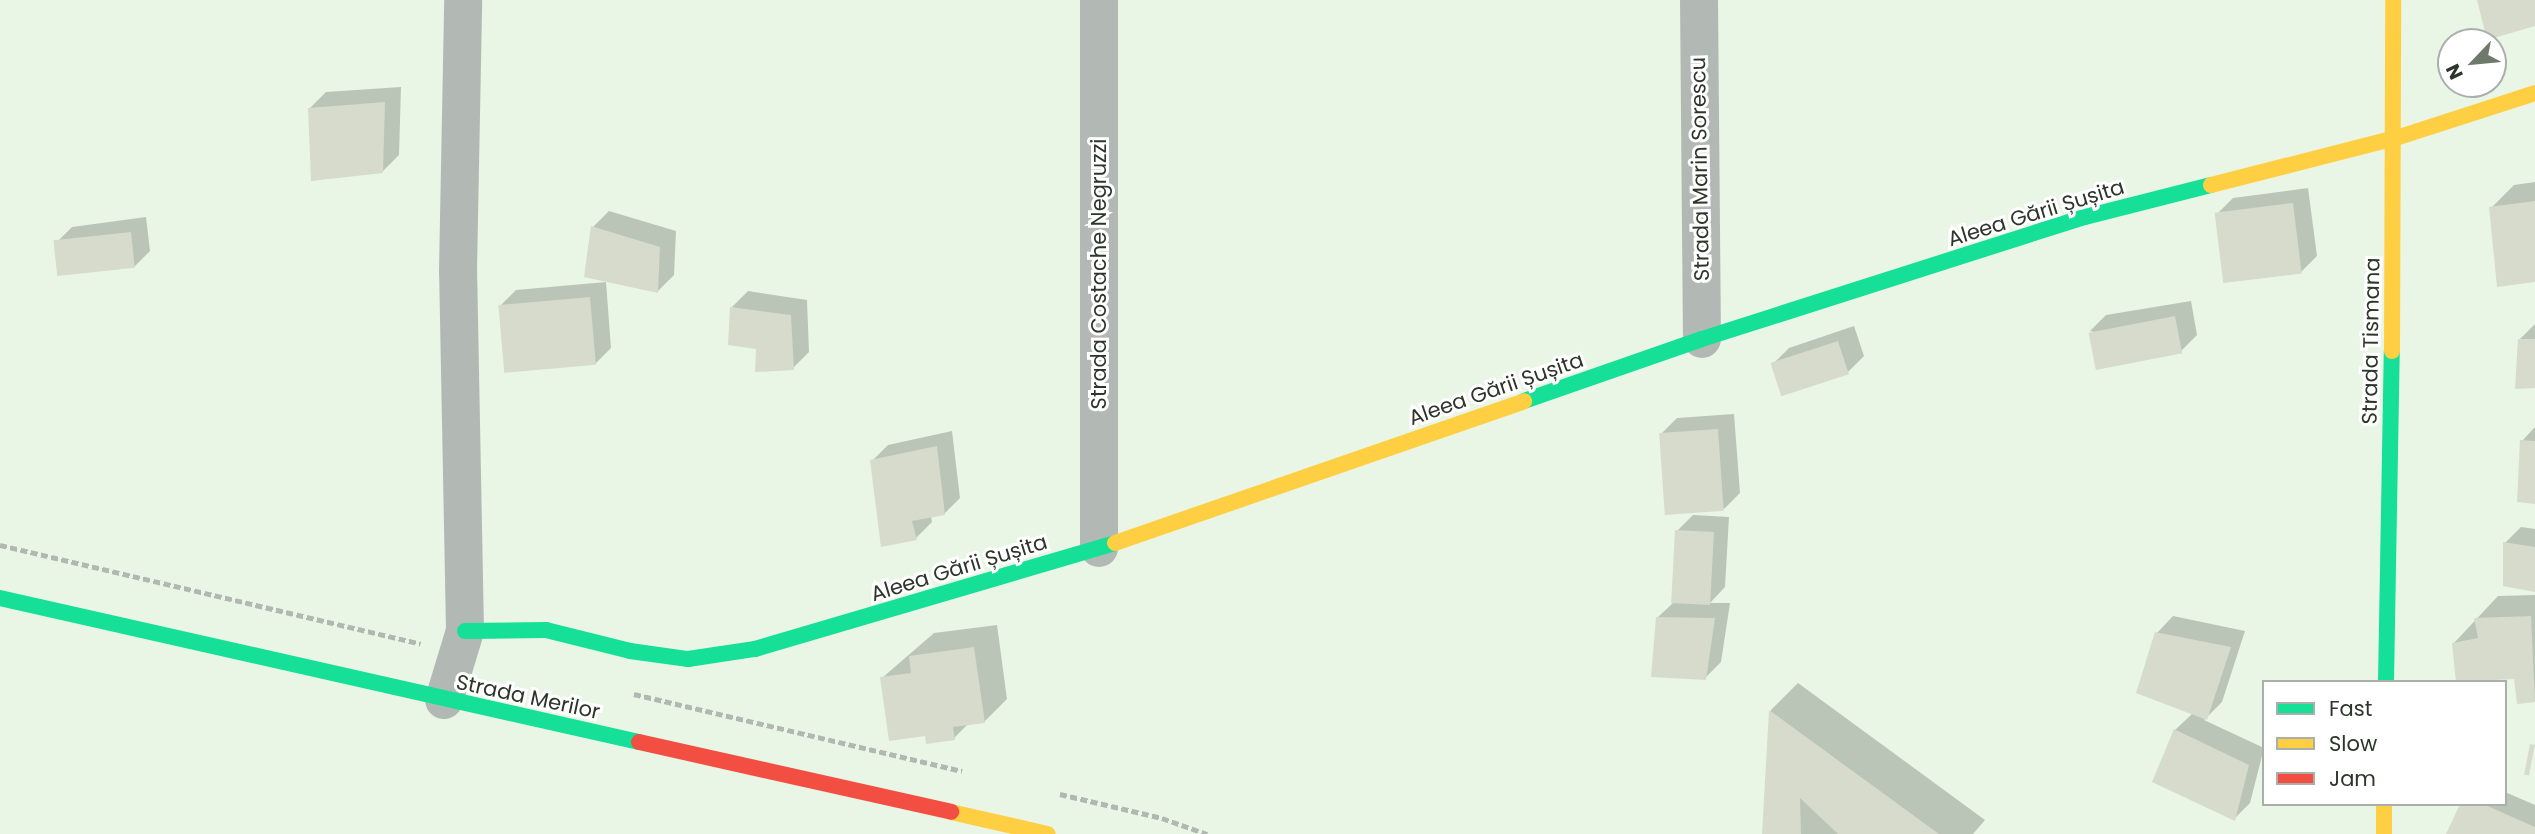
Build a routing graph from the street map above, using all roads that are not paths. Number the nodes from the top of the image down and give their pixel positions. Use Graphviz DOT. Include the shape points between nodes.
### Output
graph roads {
  1 [pos="463,0"];
  2 [pos="1099,0"];
  3 [pos="1699,0"];
  4 [pos="2393,0"];
  5 [pos="2535,93"];
  6 [pos="2396,138"];
  7 [pos="1702,339"];
  8 [pos="1099,548"];
  9 [pos="0,598"];
  10 [pos="465,631"];
  11 [pos="2386,680"];
  12 [pos="444,700"];
  13 [pos="2384,806"];
  14 [pos="1048,834"];
  15 [pos="2384,834"];
  1 -- 10 [label="street" via="458,271"];
  2 -- 8 [label="street, Strada Costache Negruzzi"];
  3 -- 7 [label="street, Strada Marin Sorescu"];
  4 -- 6 [label="street, Strada Tismana"];
  5 -- 6 [label="street, Aleea Gării Șușita"];
  6 -- 7 [label="street, Aleea Gării Șușita" via="2085,217"];
  6 -- 11 [label="street, Strada Tismana"];
  7 -- 8 [label="street, Aleea Gării Șușita"];
  8 -- 10 [label="street, Aleea Gării Șușita" via="755,649 702,657 630,651 546,630"];
  9 -- 12 [label="street, Strada Merilor"];
  10 -- 12 [label="street"];
  12 -- 14 [label="street, Strada Merilor"];
  13 -- 15 [label="street"];
}
